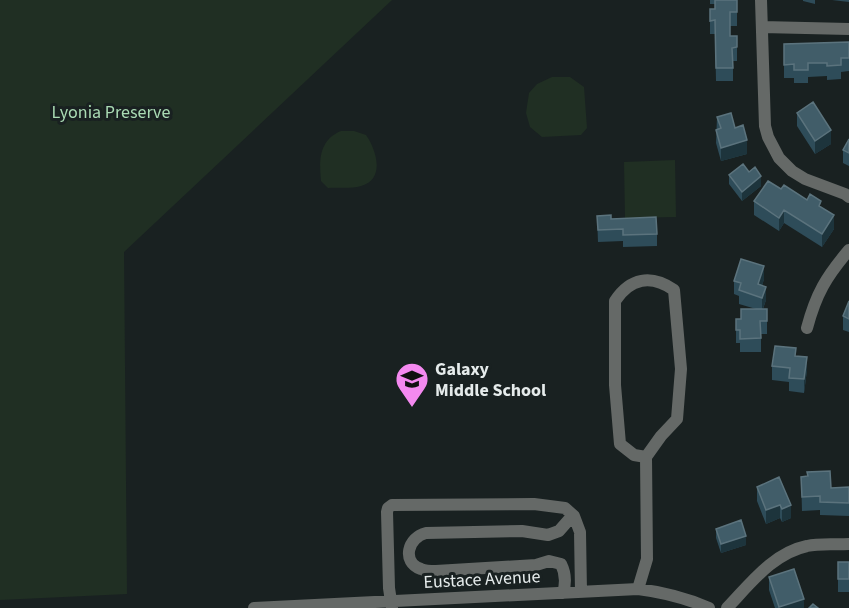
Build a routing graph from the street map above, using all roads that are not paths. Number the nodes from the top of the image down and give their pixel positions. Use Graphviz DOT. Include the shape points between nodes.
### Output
graph roads {
  1 [pos="761,0"];
  2 [pos="762,27"];
  3 [pos="849,29"];
  4 [pos="849,197"];
  5 [pos="849,250"];
  6 [pos="807,328"];
  7 [pos="646,457"];
  8 [pos="573,515"];
  9 [pos="849,544"];
  10 [pos="638,589"];
  11 [pos="581,592"];
  12 [pos="563,593"];
  13 [pos="392,605"];
  14 [pos="254,608"];
  15 [pos="709,608"];
  16 [pos="727,608"];
  1 -- 2 [label="street"];
  2 -- 3 [label="street"];
  2 -- 4 [label="street" via="765,126 772,147 792,171"];
  5 -- 6 [label="street" via="817,294"];
  7 -- 7 [label="street" via="677,419 681,369 674,290 644,279 622,289 615,301 615,385 620,444 634,455"];
  7 -- 10 [label="street" via="647,559"];
  8 -- 11 [label="street" via="580,532"];
  8 -- 12 [label="street" via="559,531 548,535 522,531 426,533 412,541 409,548 413,565 436,572 549,561 561,564"];
  8 -- 13 [label="street" via="565,508 534,504 392,506 387,512"];
  9 -- 16 [label="street" via="807,546 783,554 760,572"];
  10 -- 11 [label="street, Eustace Avenue"];
  10 -- 15 [label="street, Eustace Avenue"];
  11 -- 12 [label="street, Eustace Avenue"];
  12 -- 13 [label="street, Eustace Avenue"];
  13 -- 14 [label="street, Eustace Avenue"];
}
